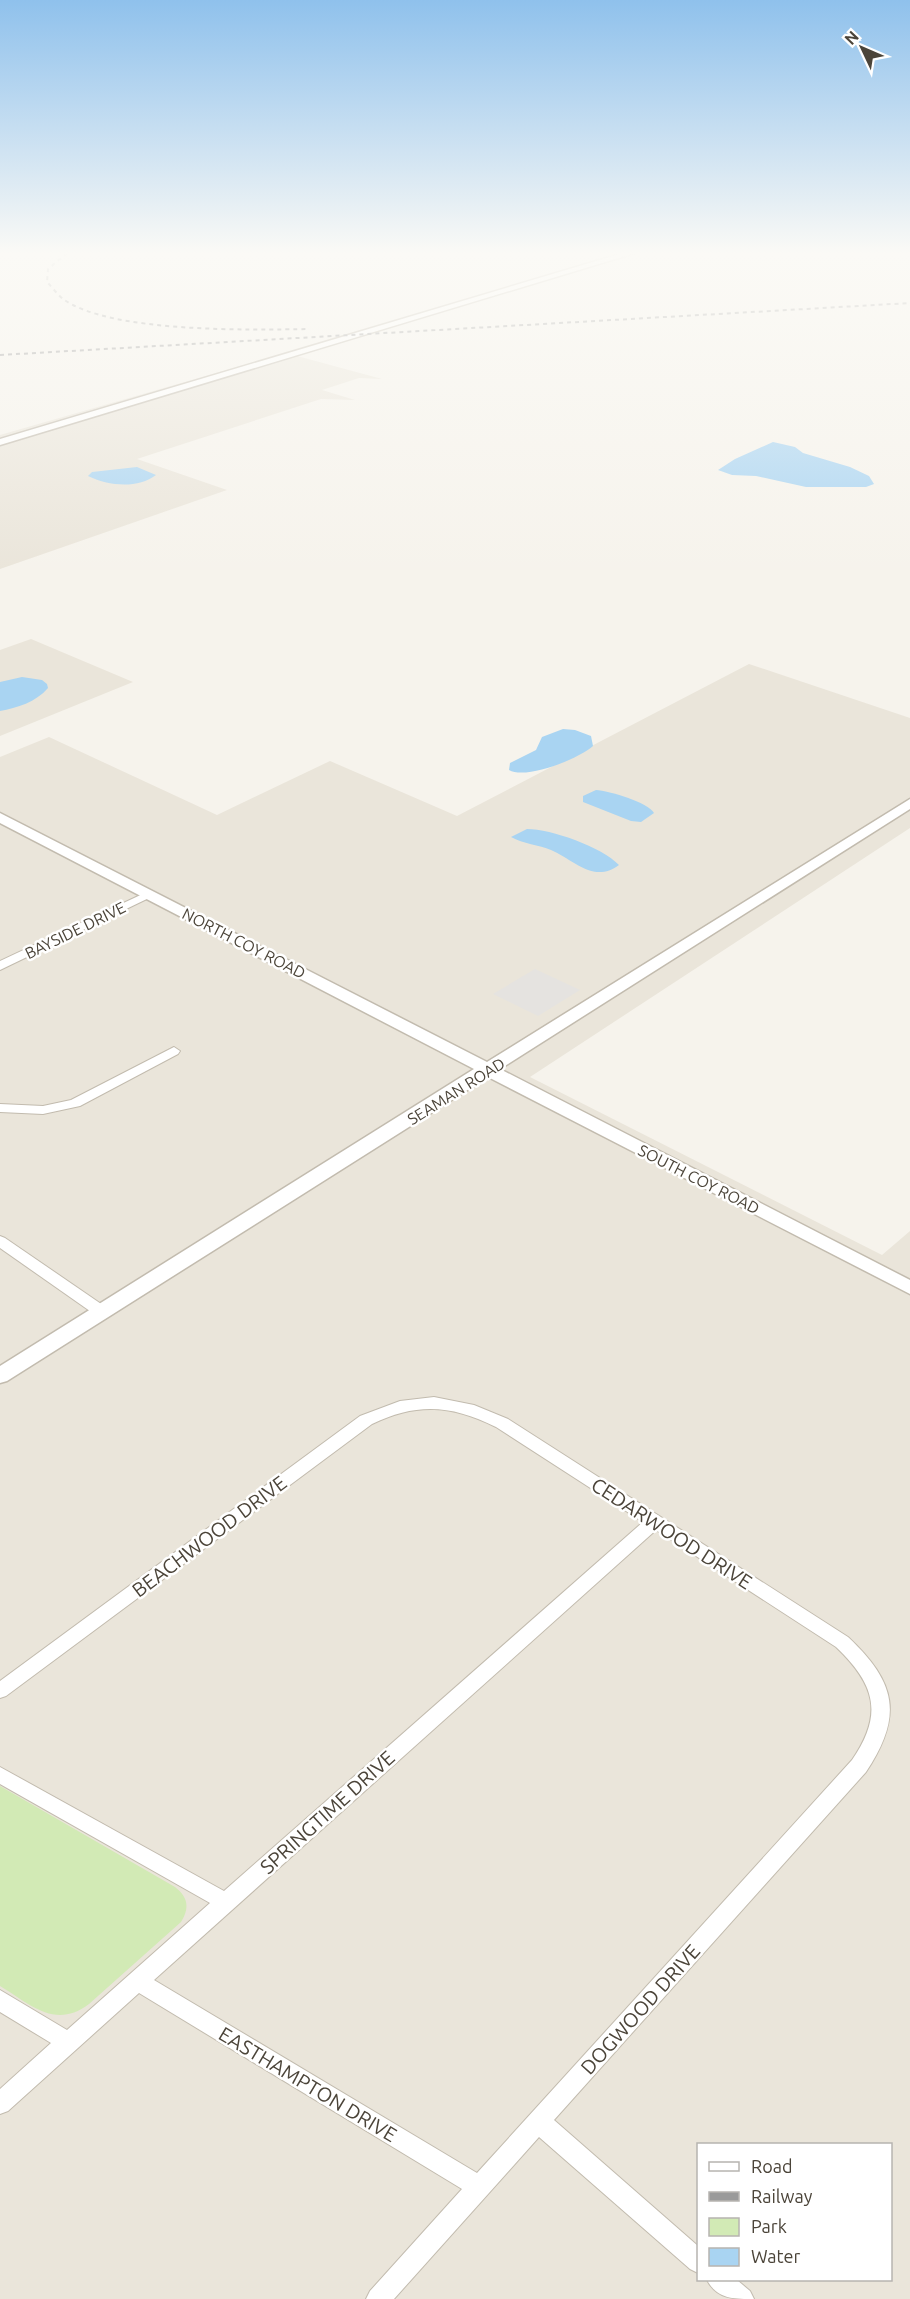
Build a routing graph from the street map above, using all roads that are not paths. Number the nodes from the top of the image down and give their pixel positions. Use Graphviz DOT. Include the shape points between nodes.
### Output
graph roads {
  1 [pos="271,360"];
  2 [pos="0,441"];
  3 [pos="910,803"];
  4 [pos="0,817"];
  5 [pos="149,894"];
  6 [pos="0,966"];
  7 [pos="174,1051"];
  8 [pos="489,1070"];
  9 [pos="0,1108"];
  10 [pos="0,1241"];
  11 [pos="910,1288"];
  12 [pos="102,1312"];
  13 [pos="0,1376"];
  14 [pos="427,1402"];
  15 [pos="654,1521"];
  16 [pos="0,1691"];
  17 [pos="883,1708"];
  18 [pos="0,1775"];
  19 [pos="226,1902"];
  20 [pos="137,1981"];
  21 [pos="0,2000"];
  22 [pos="68,2042"];
  23 [pos="0,2103"];
  24 [pos="538,2121"];
  25 [pos="479,2187"];
  26 [pos="697,2259"];
  27 [pos="721,2281"];
  28 [pos="378,2299"];
  29 [pos="742,2299"];
  1 -- 2 [label="street"];
  3 -- 8 [label="street, SEAMAN ROAD"];
  4 -- 5 [label="street, NORTH COY ROAD"];
  5 -- 6 [label="street, BAYSIDE DRIVE"];
  5 -- 8 [label="street, NORTH COY ROAD"];
  7 -- 9 [label="street" via="67,1106 35,1110"];
  8 -- 11 [label="street, SOUTH COY ROAD"];
  8 -- 12 [label="street, SEAMAN ROAD"];
  10 -- 12 [label="street"];
  12 -- 13 [label="street, SEAMAN ROAD"];
  14 -- 15 [label="street, CEDARWOOD DRIVE" via="469,1407 492,1417"];
  14 -- 16 [label="street, BEACHWOOD DRIVE" via="394,1407 366,1420"];
  15 -- 17 [label="street, CEDARWOOD DRIVE" via="842,1642 869,1671"];
  15 -- 19 [label="street, SPRINGTIME DRIVE"];
  17 -- 24 [label="street, DOGWOOD DRIVE" via="877,1741 859,1766"];
  18 -- 19 [label="street"];
  19 -- 20 [label="street, SPRINGTIME DRIVE"];
  20 -- 22 [label="street, SPRINGTIME DRIVE"];
  20 -- 25 [label="street, EASTHAMPTON DRIVE"];
  21 -- 22 [label="street"];
  22 -- 23 [label="street, SPRINGTIME DRIVE"];
  24 -- 25 [label="street, DOGWOOD DRIVE"];
  24 -- 26 [label="street"];
  25 -- 28 [label="street, DOGWOOD DRIVE"];
  27 -- 29 [label="street"];
}
